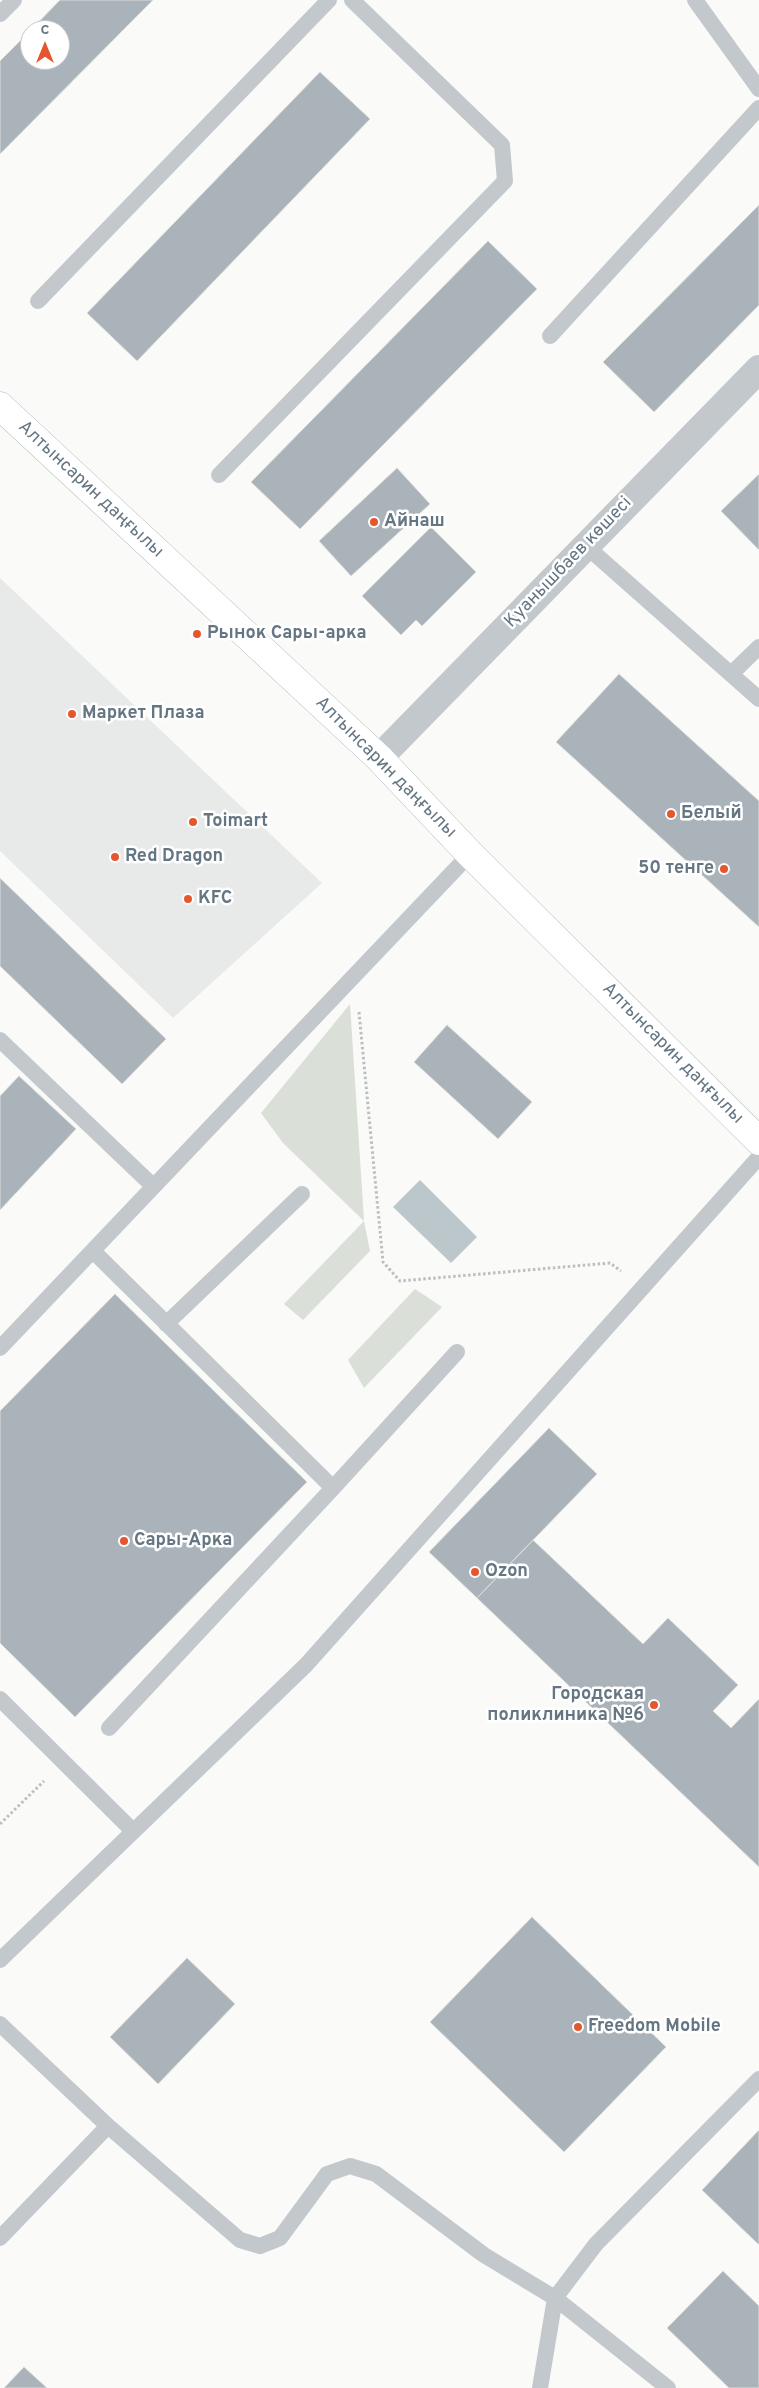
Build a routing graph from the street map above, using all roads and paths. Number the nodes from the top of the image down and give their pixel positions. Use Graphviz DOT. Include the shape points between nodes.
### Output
graph roads {
  1 [pos="14,0"];
  2 [pos="329,0"];
  3 [pos="352,0"];
  4 [pos="695,0"];
  5 [pos="0,14"];
  6 [pos="759,89"];
  7 [pos="759,108"];
  8 [pos="38,301"];
  9 [pos="550,336"];
  10 [pos="759,369"];
  11 [pos="0,406"];
  12 [pos="219,475"];
  13 [pos="586,546"];
  14 [pos="759,646"];
  15 [pos="731,674"];
  16 [pos="759,699"];
  17 [pos="379,758"];
  18 [pos="470,854"];
  19 [pos="355,974"];
  20 [pos="0,1040"];
  21 [pos="759,1141"];
  22 [pos="759,1157"];
  23 [pos="153,1186"];
  24 [pos="302,1194"];
  25 [pos="92,1250"];
  26 [pos="643,1288"];
  27 [pos="166,1324"];
  28 [pos="0,1348"];
  29 [pos="457,1352"];
  30 [pos="333,1488"];
  31 [pos="0,1699"];
  32 [pos="109,1728"];
  33 [pos="133,1831"];
  34 [pos="0,1960"];
  35 [pos="0,2024"];
  36 [pos="759,2079"];
  37 [pos="108,2126"];
  38 [pos="0,2238"];
  39 [pos="555,2298"];
  40 [pos="540,2388"];
  41 [pos="668,2388"];
  1 -- 5 [label="lane"];
  2 -- 8 [label="lane"];
  3 -- 12 [label="lane" via="502,145 505,181"];
  4 -- 6 [label="lane"];
  7 -- 9 [label="lane"];
  10 -- 13 [label="street, Қуанышбаев көшесі"];
  11 -- 17 [label="main road, Алтынсарин даңғылы"];
  13 -- 15 [label="lane"];
  13 -- 17 [label="street, Қуанышбаев көшесі"];
  14 -- 15 [label="lane"];
  15 -- 16 [label="lane"];
  17 -- 18 [label="main road, Алтынсарин даңғылы"];
  18 -- 19 [label="lane"];
  18 -- 21 [label="main road, Алтынсарин даңғылы"];
  19 -- 23 [label="lane"];
  19 -- 26 [label="path" via="382,1262 400,1281 610,1263"];
  20 -- 23 [label="lane"];
  22 -- 26 [label="lane"];
  23 -- 25 [label="lane"];
  24 -- 27 [label="lane"];
  25 -- 27 [label="lane"];
  25 -- 28 [label="lane"];
  26 -- 33 [label="lane" via="306,1665"];
  27 -- 30 [label="lane"];
  29 -- 30 [label="lane"];
  30 -- 32 [label="lane"];
  31 -- 33 [label="lane"];
  33 -- 34 [label="lane"];
  35 -- 37 [label="lane"];
  36 -- 39 [label="lane" via="596,2244"];
  37 -- 38 [label="lane"];
  37 -- 39 [label="lane" via="240,2240 260,2246 280,2238 327,2174 350,2166 376,2174 484,2255"];
  39 -- 40 [label="lane"];
  39 -- 41 [label="lane"];
}
